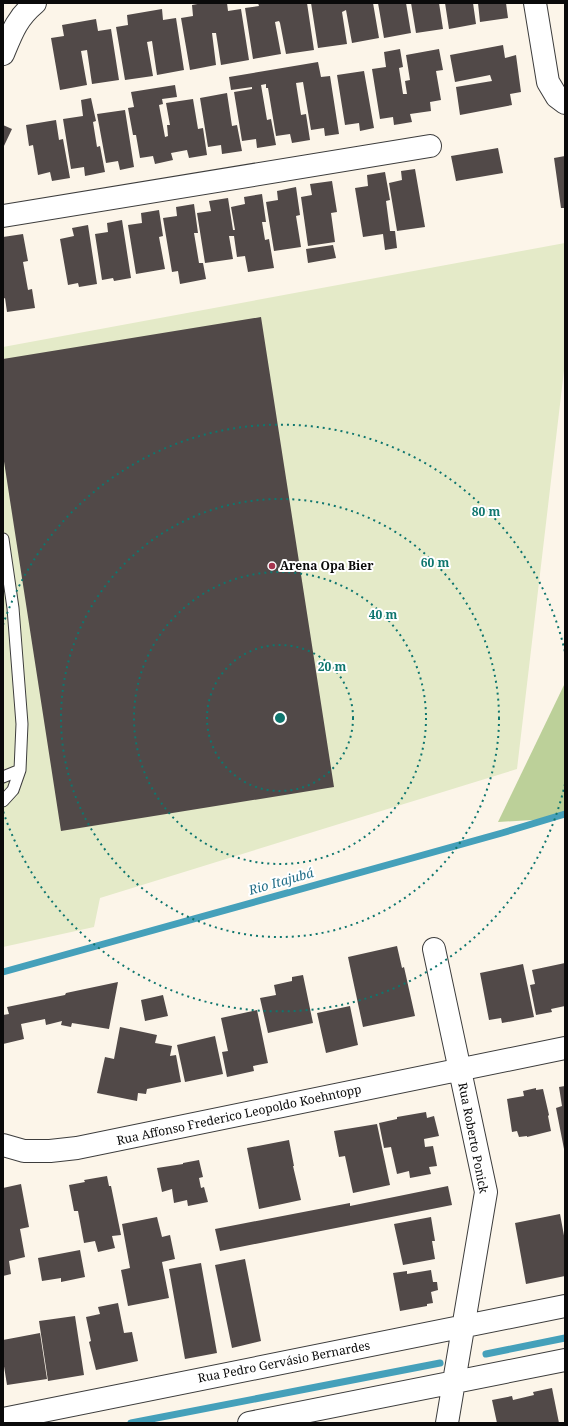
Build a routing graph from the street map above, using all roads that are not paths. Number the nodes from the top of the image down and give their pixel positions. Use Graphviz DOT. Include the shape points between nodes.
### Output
graph roads {
  1 [pos="36,3"];
  2 [pos="535,3"];
  3 [pos="3,54"];
  4 [pos="565,103"];
  5 [pos="430,146"];
  6 [pos="3,216"];
  7 [pos="3,539"];
  8 [pos="20,770"];
  9 [pos="3,777"];
  10 [pos="3,801"];
  11 [pos="434,949"];
  12 [pos="565,1048"];
  13 [pos="467,1068"];
  14 [pos="3,1145"];
  15 [pos="565,1306"];
  16 [pos="463,1326"];
  17 [pos="565,1360"];
  18 [pos="454,1382"];
  19 [pos="3,1419"];
  20 [pos="249,1423"];
  21 [pos="447,1423"];
  1 -- 3 [label="street" via="24,13 13,30"];
  2 -- 4 [label="street" via="548,82 557,97"];
  5 -- 6 [label="street"];
  7 -- 8 [label="lane" via="13,608 22,724"];
  8 -- 9 [label="lane"];
  8 -- 10 [label="lane" via="13,790"];
  11 -- 13 [label="street, Rua Roberto Ponick"];
  12 -- 13 [label="street, Rua Affonso Frederico Leopoldo Koehntopp"];
  13 -- 14 [label="street, Rua Affonso Frederico Leopoldo Koehntopp" via="78,1148 24,1151"];
  13 -- 16 [label="street, Rua Roberto Ponick" via="486,1192"];
  15 -- 16 [label="street, Rua Pedro Gervásio Bernardes"];
  16 -- 18 [label="street, Rua Roberto Ponick"];
  16 -- 19 [label="street, Rua Pedro Gervásio Bernardes"];
  17 -- 18 [label="street"];
  18 -- 20 [label="street"];
  18 -- 21 [label="street, Rua Roberto Ponick"];
}
